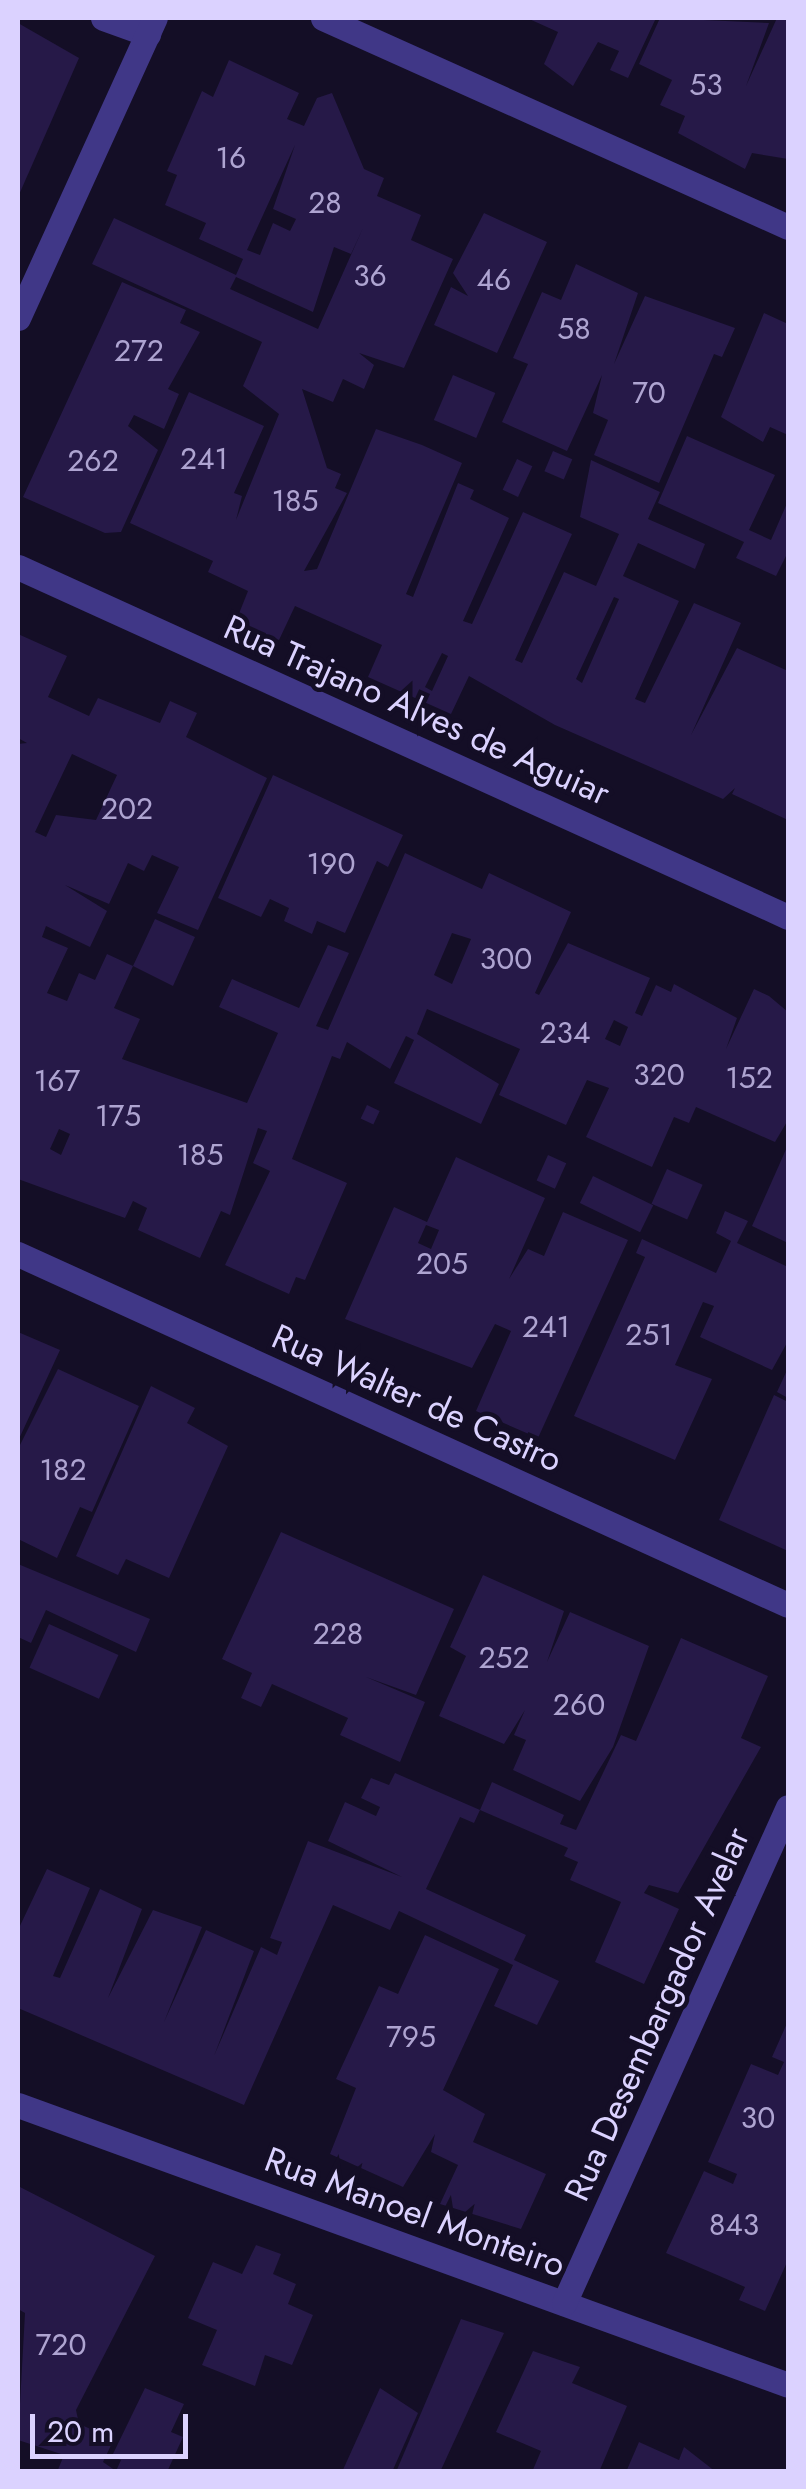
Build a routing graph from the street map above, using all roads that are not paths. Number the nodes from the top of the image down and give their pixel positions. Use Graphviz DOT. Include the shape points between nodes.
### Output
graph roads {
  1 [pos="103,18"];
  2 [pos="323,18"];
  3 [pos="151,26"];
  4 [pos="788,227"];
  5 [pos="18,318"];
  6 [pos="18,567"];
  7 [pos="788,917"];
  8 [pos="18,1254"];
  9 [pos="788,1605"];
  10 [pos="788,1807"];
  11 [pos="18,2104"];
  12 [pos="564,2304"];
  13 [pos="788,2384"];
  1 -- 3 [label="street"];
  2 -- 4 [label="street"];
  3 -- 5 [label="street"];
  6 -- 7 [label="street, Rua Trajano Alves de Aguiar"];
  8 -- 9 [label="street, Rua Walter de Castro"];
  10 -- 12 [label="street, Rua Desembargador Avelar"];
  11 -- 12 [label="street, Rua Manoel Monteiro"];
  12 -- 13 [label="street, Rua Manoel Monteiro"];
}
